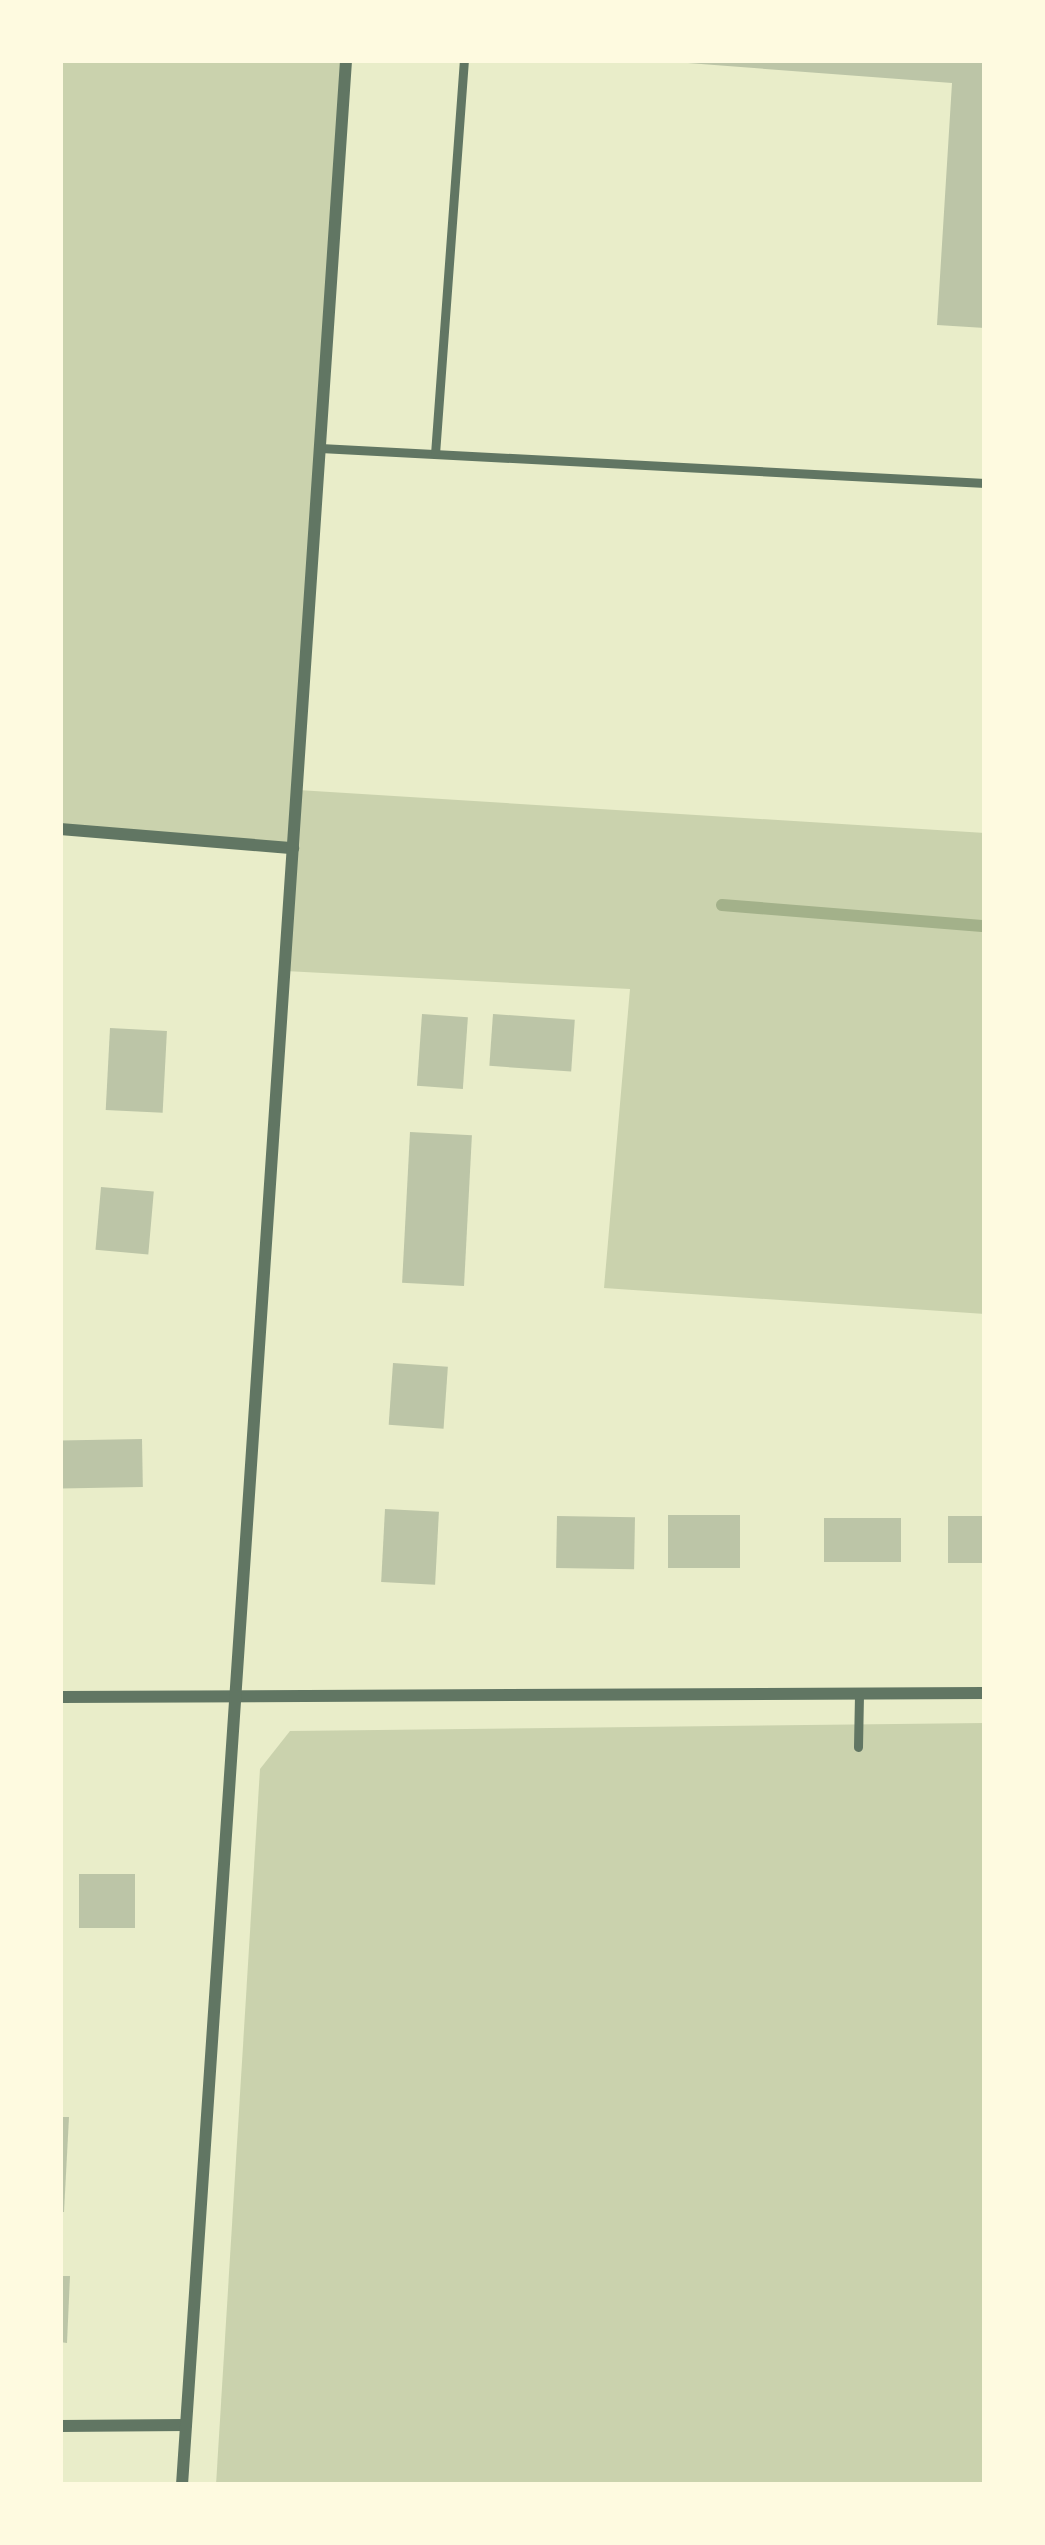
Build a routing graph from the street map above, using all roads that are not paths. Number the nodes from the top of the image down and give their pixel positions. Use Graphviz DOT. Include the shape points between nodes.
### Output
graph roads {
  1 [pos="346,60"];
  2 [pos="464,60"];
  3 [pos="320,448"];
  4 [pos="435,454"];
  5 [pos="985,483"];
  6 [pos="60,829"];
  7 [pos="293,848"];
  8 [pos="985,1693"];
  9 [pos="860,1694"];
  10 [pos="60,1697"];
  11 [pos="236,1697"];
  12 [pos="859,1747"];
  13 [pos="60,2426"];
  14 [pos="186,2426"];
  15 [pos="182,2485"];
  1 -- 3 [label="street"];
  2 -- 4 [label="lane"];
  3 -- 4 [label="lane"];
  3 -- 7 [label="street"];
  4 -- 5 [label="lane"];
  6 -- 7 [label="street"];
  7 -- 11 [label="street"];
  8 -- 9 [label="street"];
  9 -- 11 [label="street"];
  9 -- 12 [label="lane"];
  10 -- 11 [label="street"];
  11 -- 14 [label="street"];
  13 -- 14 [label="street"];
  14 -- 15 [label="street"];
}
